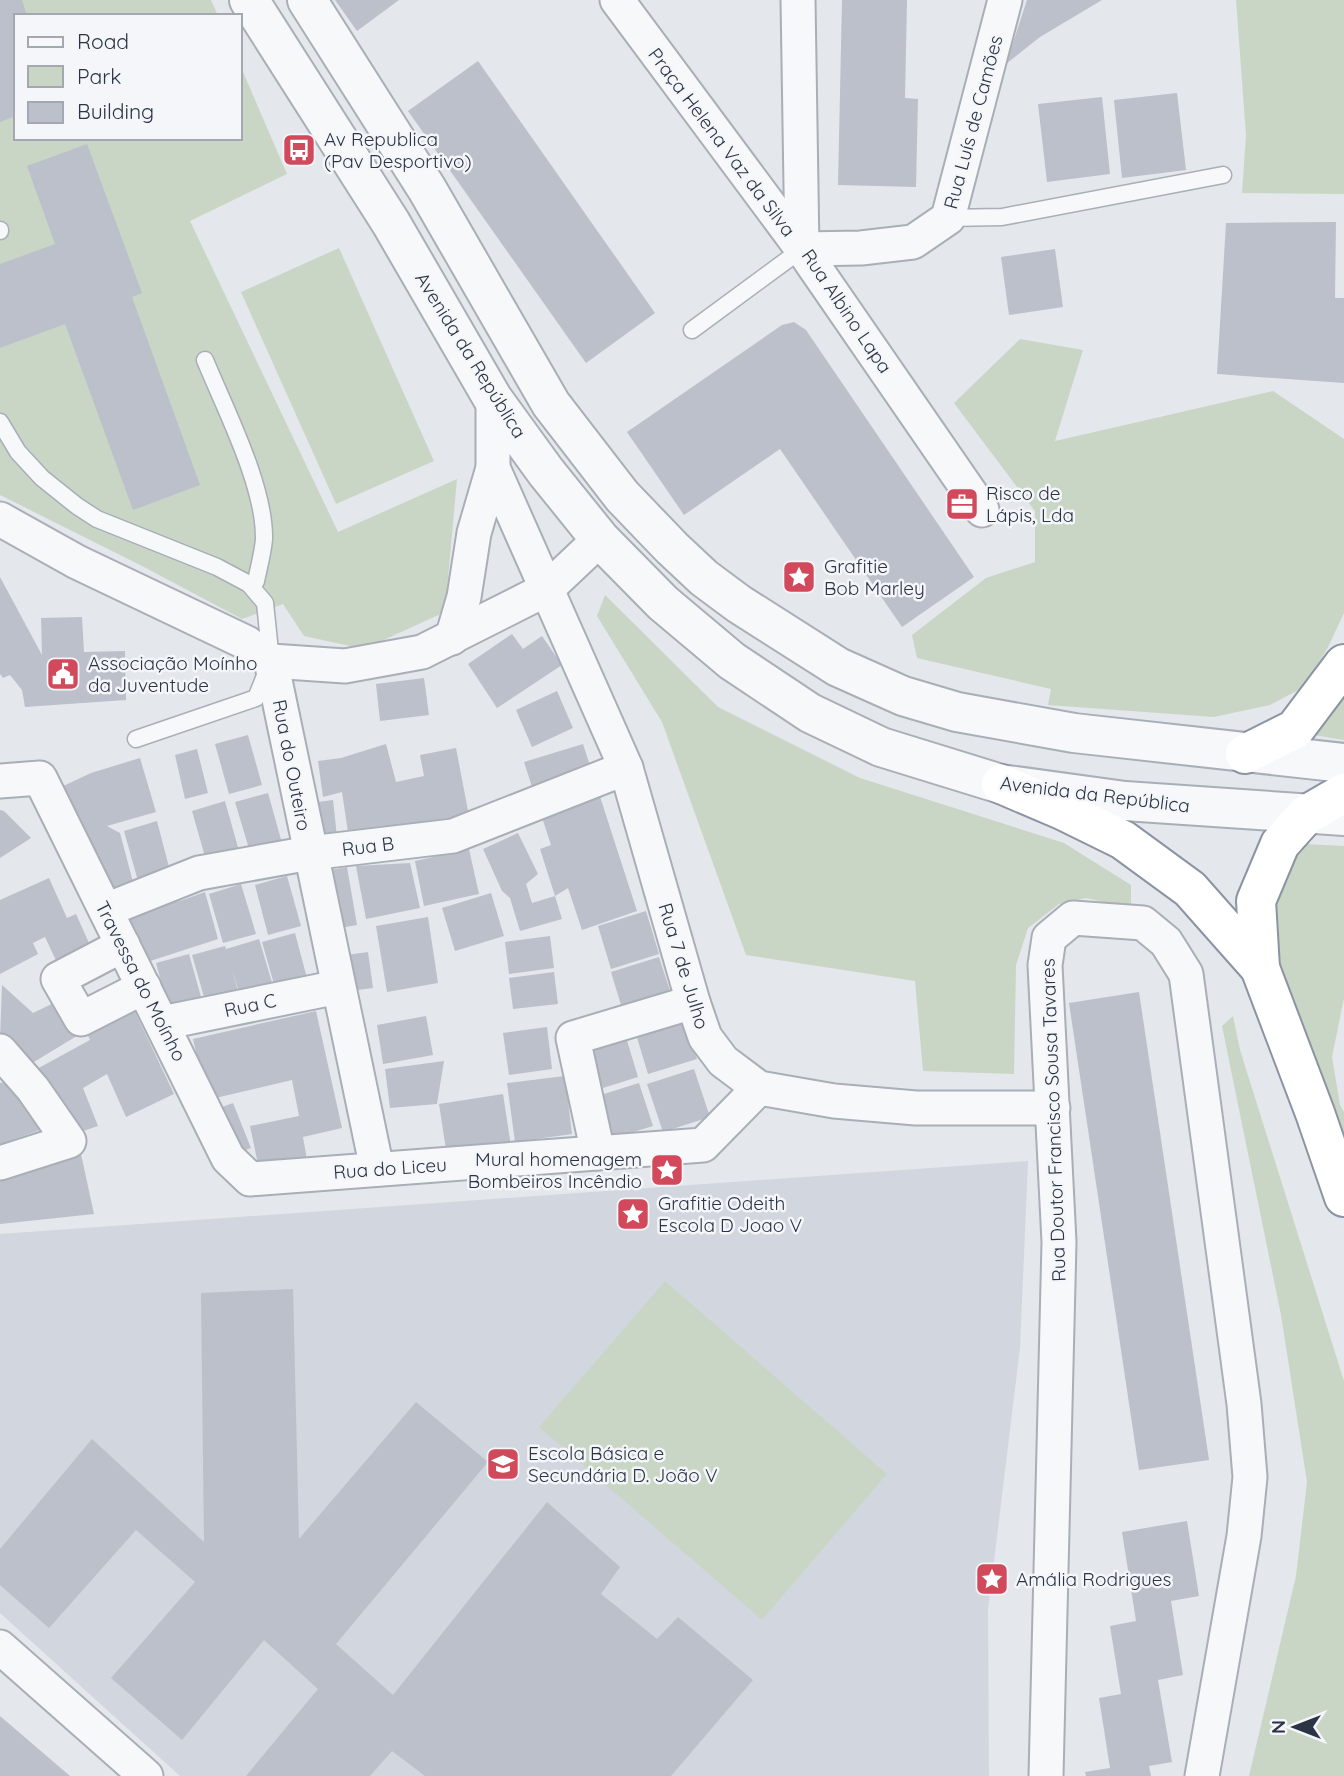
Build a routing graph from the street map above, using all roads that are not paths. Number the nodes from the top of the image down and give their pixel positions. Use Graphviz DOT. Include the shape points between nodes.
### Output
graph roads {
  1 [pos="249,0"];
  2 [pos="307,0"];
  3 [pos="798,0"];
  4 [pos="1004,0"];
  5 [pos="631,5"];
  6 [pos="1223,175"];
  7 [pos="947,218"];
  8 [pos="802,249"];
  9 [pos="692,330"];
  10 [pos="205,360"];
  11 [pos="494,399"];
  12 [pos="0,422"];
  13 [pos="493,468"];
  14 [pos="982,510"];
  15 [pos="0,519"];
  16 [pos="600,539"];
  17 [pos="249,584"];
  18 [pos="547,589"];
  19 [pos="452,638"];
  20 [pos="271,660"];
  21 [pos="1344,664"];
  22 [pos="136,738"];
  23 [pos="1245,754"];
  24 [pos="1344,763"];
  25 [pos="626,768"];
  26 [pos="0,781"];
  27 [pos="1001,784"];
  28 [pos="1344,793"];
  29 [pos="1306,815"];
  30 [pos="1344,816"];
  31 [pos="310,853"];
  32 [pos="106,910"];
  33 [pos="123,945"];
  34 [pos="1260,968"];
  35 [pos="338,986"];
  36 [pos="144,987"];
  37 [pos="693,1002"];
  38 [pos="162,1023"];
  39 [pos="0,1051"];
  40 [pos="759,1088"];
  41 [pos="1053,1108"];
  42 [pos="598,1153"];
  43 [pos="0,1163"];
  44 [pos="377,1169"];
  45 [pos="250,1179"];
  46 [pos="1344,1197"];
  47 [pos="0,1647"];
  48 [pos="146,1776"];
  49 [pos="1046,1776"];
  50 [pos="1202,1776"];
  1 -- 11 [label="street, Avenida da República" via="391,223"];
  2 -- 23 [label="street" via="427,189 551,404 622,496 704,578 838,667 903,696 957,712 1074,733"];
  3 -- 8 [label="street, Rua Albino Lapa"];
  4 -- 7 [label="street, Rua Luís de Camões"];
  5 -- 8 [label="street, Praça Helena Vaz da Silva"];
  6 -- 7 [label="lane" via="1002,218"];
  7 -- 8 [label="street, Rua Luís de Camões" via="913,242"];
  8 -- 9 [label="lane, Praça Helena Vaz da Silva"];
  8 -- 14 [label="street, Rua Albino Lapa"];
  10 -- 17 [label="lane" via="258,496 264,538 256,581"];
  11 -- 13 [label="street"];
  11 -- 16 [label="street, Avenida da República"];
  12 -- 17 [label="lane" via="18,452 77,506 97,519"];
  13 -- 18 [label="street, Rua 7 de Julho"];
  13 -- 19 [label="street"];
  15 -- 20 [label="street" via="77,562 247,643"];
  16 -- 18 [label="street"];
  16 -- 27 [label="street, Avenida da República" via="663,603 732,661 810,713 881,747"];
  17 -- 20 [label="lane" via="265,603"];
  18 -- 19 [label="street"];
  18 -- 25 [label="street, Rua 7 de Julho"];
  19 -- 20 [label="street" via="422,652 345,666"];
  20 -- 22 [label="lane" via="256,698"];
  20 -- 31 [label="street, Rua do Outeiro"];
  21 -- 23 [label="highway" via="1295,729"];
  23 -- 24 [label="street"];
  25 -- 31 [label="street, Rua B" via="453,836"];
  25 -- 37 [label="street, Rua 7 de Julho"];
  26 -- 32 [label="street, Travessa do Moínho" via="40,778"];
  27 -- 29 [label="street, Avenida da República" via="1125,801"];
  27 -- 34 [label="highway" via="1123,840 1190,889"];
  28 -- 29 [label="highway"];
  29 -- 30 [label="street, Avenida da República"];
  29 -- 34 [label="highway" via="1280,844 1256,901"];
  31 -- 32 [label="street, Rua B" via="199,873"];
  31 -- 35 [label="street, Rua do Outeiro"];
  32 -- 33 [label="street, Travessa do Moínho"];
  33 -- 36 [label="street, Travessa do Moínho"];
  33 -- 36 [label="street" via="58,979 81,1019"];
  34 -- 46 [label="highway"];
  35 -- 38 [label="street, Rua C"];
  35 -- 44 [label="street, Rua do Outeiro"];
  36 -- 38 [label="street, Travessa do Moínho"];
  37 -- 40 [label="street, Rua 7 de Julho" via="705,1037 723,1061"];
  37 -- 42 [label="street" via="573,1038"];
  38 -- 45 [label="street, Travessa do Moínho" via="228,1158"];
  39 -- 43 [label="street" via="69,1141"];
  40 -- 41 [label="street, Rua 7 de Julho" via="916,1108"];
  40 -- 42 [label="street, Rua do Liceu" via="703,1145"];
  41 -- 49 [label="street, Rua Doutor Francisco Sousa Tavares" via="1059,1242"];
  41 -- 50 [label="street, Rua Doutor Francisco Sousa Tavares" via="1045,965 1049,938 1073,918 1143,923 1166,942 1186,974 1250,1477"];
  42 -- 44 [label="street, Rua do Liceu"];
  44 -- 45 [label="street, Rua do Liceu"];
  47 -- 48 [label="street"];
}
